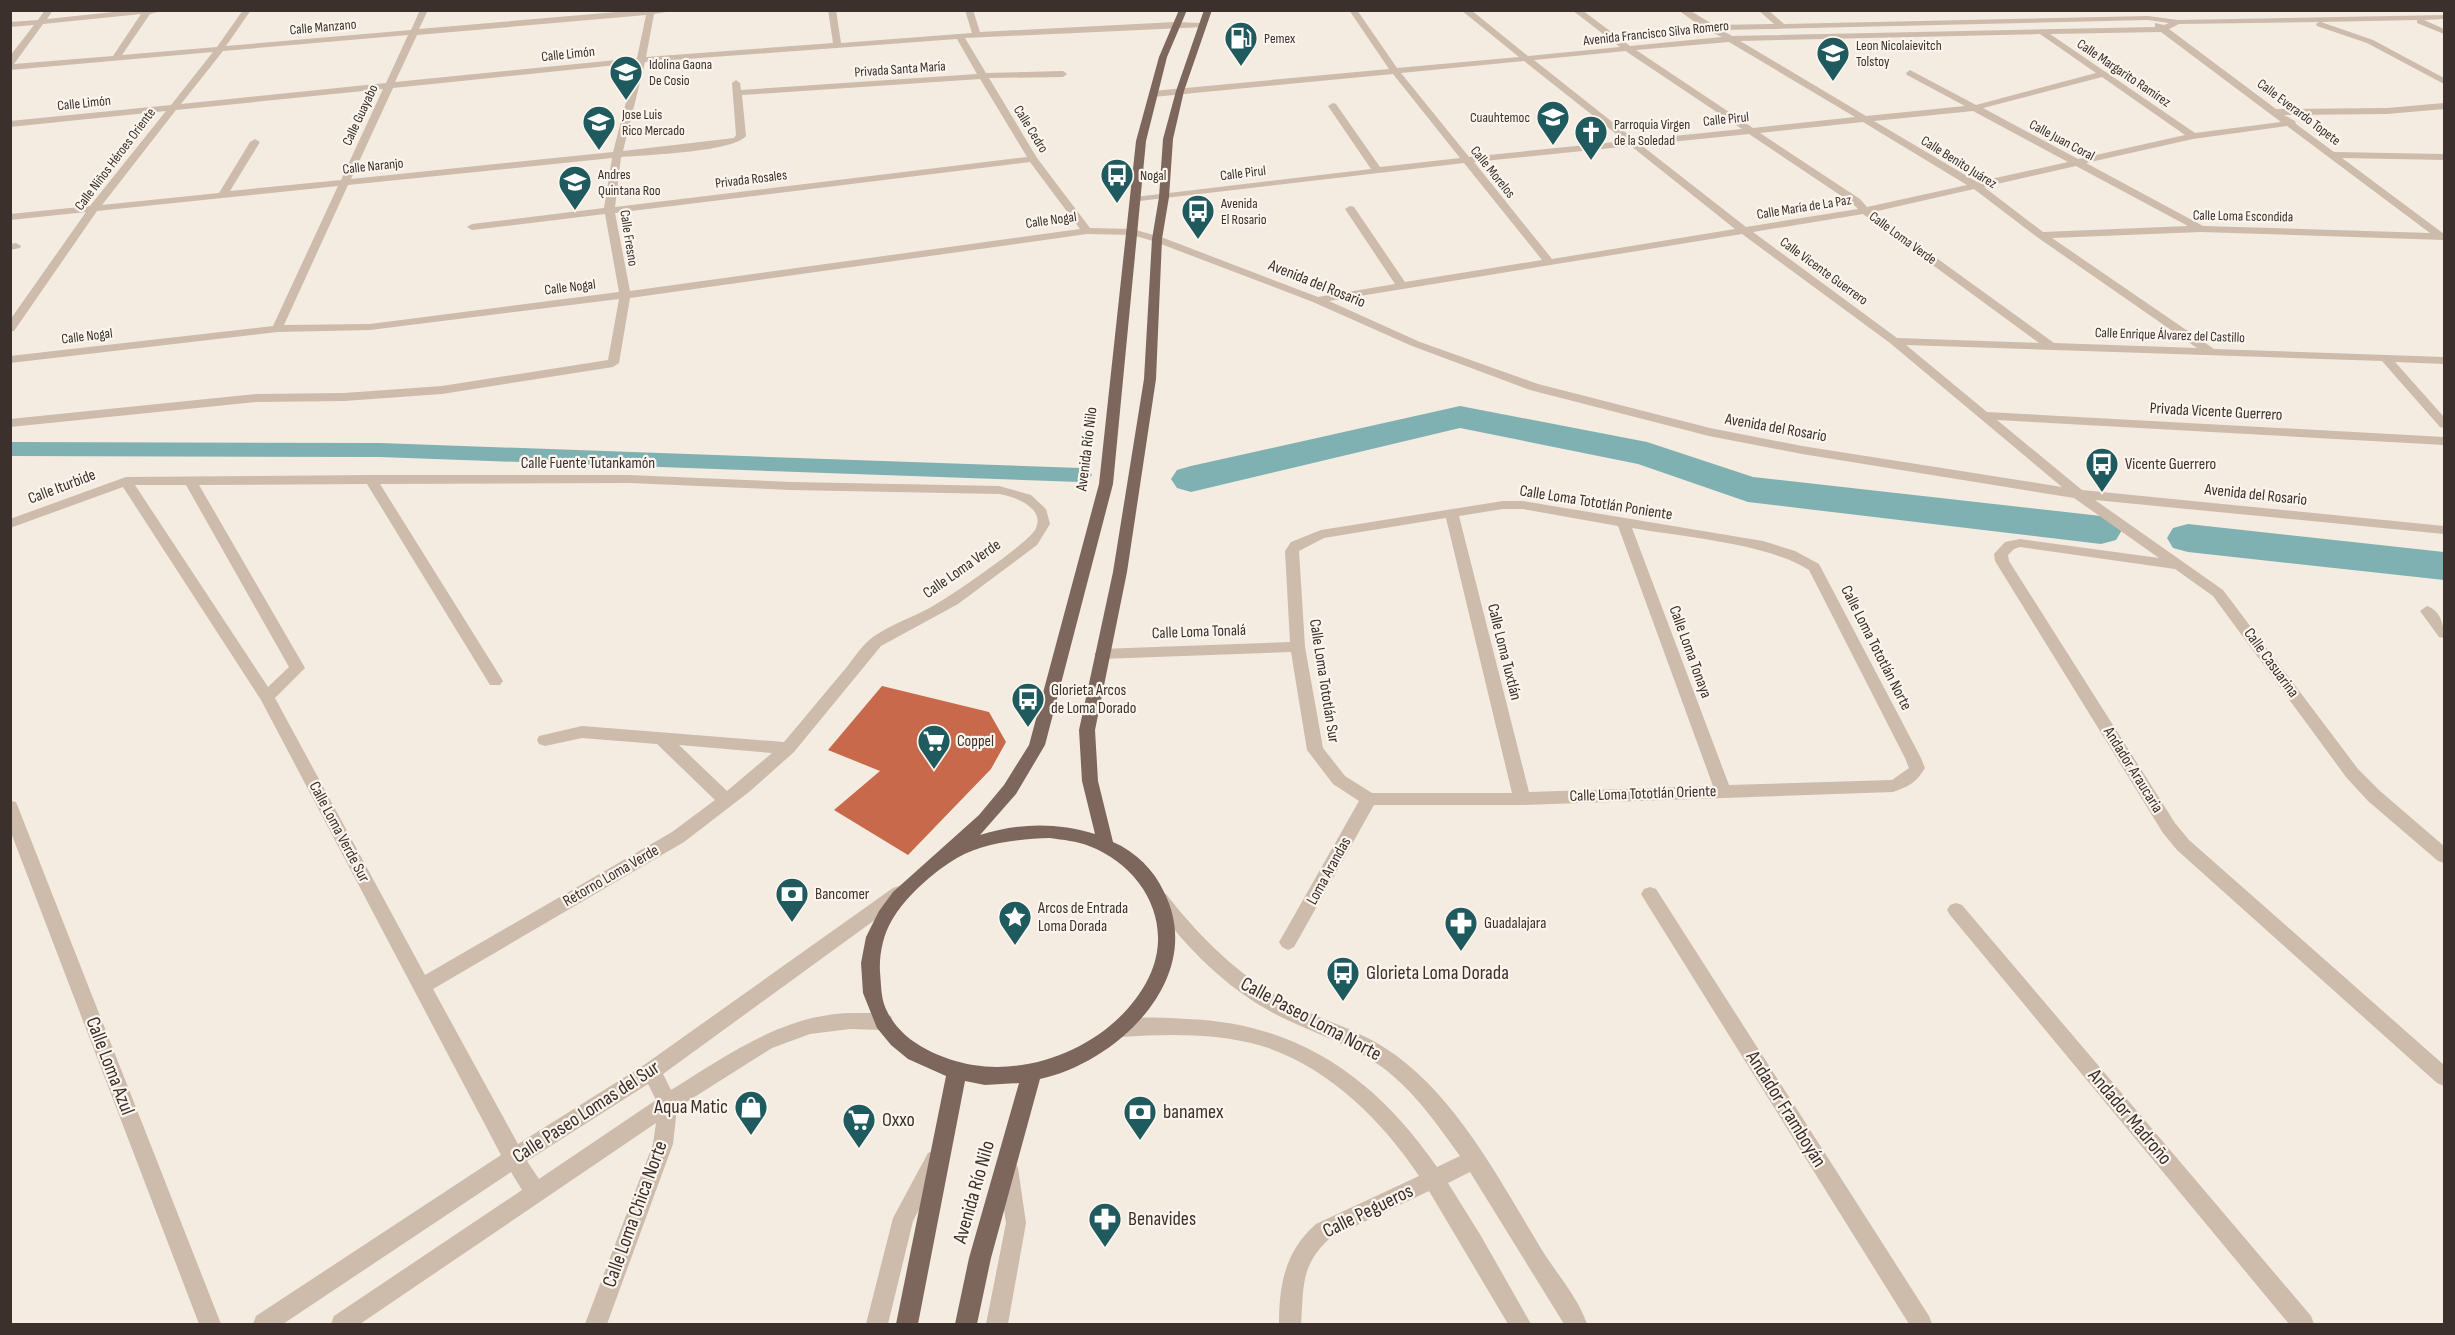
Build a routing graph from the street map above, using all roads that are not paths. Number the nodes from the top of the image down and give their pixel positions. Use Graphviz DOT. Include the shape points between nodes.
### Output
graph roads {
  1 [pos="49,10"];
  2 [pos="161,10"];
  3 [pos="247,10"];
  4 [pos="424,10"];
  5 [pos="674,10"];
  6 [pos="831,10"];
  7 [pos="969,10"];
  8 [pos="1183,10"];
  9 [pos="1208,10"];
  10 [pos="1353,10"];
  11 [pos="1465,10"];
  12 [pos="1576,10"];
  13 [pos="1682,10"];
  14 [pos="1762,10"];
  15 [pos="1976,10"];
  16 [pos="2081,10"];
  17 [pos="2139,10"];
  18 [pos="2290,10"];
  19 [pos="148,11"];
  20 [pos="651,12"];
  21 [pos="1878,16"];
  22 [pos="2445,17"];
  23 [pos="2148,18"];
  24 [pos="2335,18"];
  25 [pos="2096,19"];
  26 [pos="2302,19"];
  27 [pos="2416,19"];
  28 [pos="1994,21"];
  29 [pos="39,22"];
  30 [pos="1887,22"];
  31 [pos="2178,22"];
  32 [pos="1175,24"];
  33 [pos="1781,24"];
  34 [pos="10,25"];
  35 [pos="1201,25"];
  36 [pos="1709,28"];
  37 [pos="2163,29"];
  38 [pos="2343,30"];
  39 [pos="2040,31"];
  40 [pos="2011,32"];
  41 [pos="2445,32"];
  42 [pos="416,33"];
  43 [pos="1899,34"];
  44 [pos="977,35"];
  45 [pos="959,36"];
  46 [pos="1793,36"];
  47 [pos="1729,39"];
  48 [pos="837,45"];
  49 [pos="219,49"];
  50 [pos="1630,50"];
  51 [pos="116,57"];
  52 [pos="1528,59"];
  53 [pos="641,60"];
  54 [pos="10,65"];
  55 [pos="1395,71"];
  56 [pos="1910,73"];
  57 [pos="1063,74"];
  58 [pos="2102,74"];
  59 [pos="983,76"];
  60 [pos="2445,81"];
  61 [pos="736,83"];
  62 [pos="388,85"];
  63 [pos="1180,91"];
  64 [pos="739,93"];
  65 [pos="1153,94"];
  66 [pos="1333,106"];
  67 [pos="2445,106"];
  68 [pos="171,108"];
  69 [pos="1973,108"];
  70 [pos="2277,112"];
  71 [pos="1864,118"];
  72 [pos="2292,123"];
  73 [pos="10,124"];
  74 [pos="1749,130"];
  75 [pos="2193,136"];
  76 [pos="255,142"];
  77 [pos="1631,142"];
  78 [pos="616,155"];
  79 [pos="2334,155"];
  80 [pos="2445,157"];
  81 [pos="1033,159"];
  82 [pos="1466,160"];
  83 [pos="2076,162"];
  84 [pos="1377,170"];
  85 [pos="344,183"];
  86 [pos="1975,186"];
  87 [pos="222,196"];
  88 [pos="1164,197"];
  89 [pos="1135,200"];
  90 [pos="93,209"];
  91 [pos="1350,209"];
  92 [pos="609,210"];
  93 [pos="1865,211"];
  94 [pos="10,217"];
  95 [pos="472,227"];
  96 [pos="2201,229"];
  97 [pos="1743,230"];
  98 [pos="1087,231"];
  99 [pos="1132,232"];
  100 [pos="2041,235"];
  101 [pos="2443,237"];
  102 [pos="1157,239"];
  103 [pos="1550,263"];
  104 [pos="1402,286"];
  105 [pos="625,295"];
  106 [pos="1317,300"];
  107 [pos="277,329"];
  108 [pos="10,330"];
  109 [pos="1894,341"];
  110 [pos="2051,346"];
  111 [pos="2211,352"];
  112 [pos="2385,358"];
  113 [pos="10,360"];
  114 [pos="2445,360"];
  115 [pos="1985,416"];
  116 [pos="10,423"];
  117 [pos="2445,424"];
  118 [pos="2445,441"];
  119 [pos="370,480"];
  120 [pos="126,481"];
  121 [pos="190,481"];
  122 [pos="2078,494"];
  123 [pos="1042,512"];
  124 [pos="1451,513"];
  125 [pos="10,524"];
  126 [pos="1624,524"];
  127 [pos="2445,530"];
  128 [pos="1296,545"];
  129 [pos="1786,551"];
  130 [pos="2181,566"];
  131 [pos="2427,611"];
  132 [pos="2445,633"];
  133 [pos="1298,646"];
  134 [pos="1101,654"];
  135 [pos="495,681"];
  136 [pos="267,697"];
  137 [pos="661,738"];
  138 [pos="545,740"];
  139 [pos="788,748"];
  140 [pos="1914,774"];
  141 [pos="1723,791"];
  142 [pos="1369,799"];
  143 [pos="1522,799"];
  144 [pos="726,800"];
  145 [pos="10,807"];
  146 [pos="1106,846"];
  147 [pos="2445,856"];
  148 [pos="944,857"];
  149 [pos="902,892"];
  150 [pos="1650,894"];
  151 [pos="1159,898"];
  152 [pos="1956,910"];
  153 [pos="1288,942"];
  154 [pos="422,986"];
  155 [pos="884,1022"];
  156 [pos="1121,1029"];
  157 [pos="651,1071"];
  158 [pos="957,1071"];
  159 [pos="1032,1073"];
  160 [pos="2445,1077"];
  161 [pos="668,1103"];
  162 [pos="941,1149"];
  163 [pos="514,1158"];
  164 [pos="1474,1160"];
  165 [pos="1008,1163"];
  166 [pos="1435,1179"];
  167 [pos="536,1192"];
  168 [pos="210,1324"];
  169 [pos="264,1324"];
  170 [pos="342,1324"];
  171 [pos="596,1324"];
  172 [pos="877,1324"];
  173 [pos="907,1324"];
  174 [pos="966,1324"];
  175 [pos="997,1324"];
  176 [pos="1290,1324"];
  177 [pos="1520,1324"];
  178 [pos="1576,1324"];
  179 [pos="1921,1324"];
  180 [pos="2303,1324"];
  1 -- 29 [label="street"];
  2 -- 19 [label="street"];
  3 -- 49 [label="street, Calle Niños Héroes Oriente"];
  4 -- 42 [label="street, Calle Guayabo"];
  5 -- 20 [label="street, Calle Manzano"];
  6 -- 48 [label="street"];
  7 -- 44 [label="street"];
  8 -- 32 [label="main road, Avenida Río Nilo"];
  9 -- 35 [label="main road"];
  10 -- 55 [label="street, Calle Morelos"];
  11 -- 52 [label="street, Calle Vicente Guerrero"];
  12 -- 50 [label="street, Calle Loma Verde"];
  13 -- 36 [label="street, Calle Benito Juárez"];
  14 -- 33 [label="street"];
  15 -- 28 [label="street"];
  16 -- 25 [label="street"];
  17 -- 23 [label="street, Calle Everardo Topete"];
  18 -- 26 [label="street"];
  19 -- 29 [label="street"];
  19 -- 51 [label="street"];
  20 -- 42 [label="street, Calle Manzano"];
  20 -- 53 [label="street, Calle Fresno"];
  21 -- 30 [label="street"];
  22 -- 27 [label="street"];
  23 -- 25 [label="street, Avenida Francisco Silva Romero"];
  23 -- 31 [label="street, Avenida Francisco Silva Romero"];
  23 -- 37 [label="street, Calle Everardo Topete"];
  24 -- 26 [label="street"];
  24 -- 27 [label="street"];
  24 -- 38 [label="street"];
  25 -- 28 [label="street, Avenida Francisco Silva Romero"];
  26 -- 31 [label="street"];
  26 -- 38 [label="street"];
  27 -- 41 [label="street"];
  28 -- 30 [label="street, Avenida Francisco Silva Romero"];
  28 -- 40 [label="street"];
  29 -- 34 [label="street"];
  29 -- 54 [label="street"];
  30 -- 33 [label="street, Avenida Francisco Silva Romero"];
  30 -- 43 [label="street"];
  31 -- 37 [label="street"];
  32 -- 35 [label="street, Calle Limón"];
  32 -- 44 [label="street, Calle Limón"];
  32 -- 65 [label="main road, Avenida Río Nilo"];
  33 -- 36 [label="street, Avenida Francisco Silva Romero"];
  33 -- 46 [label="street"];
  35 -- 63 [label="main road"];
  36 -- 47 [label="street, Calle Benito Juárez"];
  37 -- 39 [label="street, Avenida Francisco Silva Romero"];
  37 -- 70 [label="street, Calle Everardo Topete"];
  38 -- 60 [label="street"];
  39 -- 40 [label="street, Avenida Francisco Silva Romero"];
  39 -- 58 [label="street, Calle Margarito Ramírez"];
  40 -- 43 [label="street, Avenida Francisco Silva Romero"];
  42 -- 49 [label="street, Calle Manzano"];
  42 -- 62 [label="street, Calle Guayabo"];
  43 -- 46 [label="street, Avenida Francisco Silva Romero"];
  44 -- 45 [label="street, Calle Limón"];
  45 -- 48 [label="street, Calle Limón"];
  45 -- 59 [label="street, Calle Cedro"];
  46 -- 47 [label="street, Avenida Francisco Silva Romero"];
  47 -- 50 [label="street, Avenida Francisco Silva Romero"];
  47 -- 71 [label="street, Calle Benito Juárez"];
  48 -- 53 [label="street, Calle Limón"];
  49 -- 51 [label="street, Calle Manzano"];
  49 -- 68 [label="street, Calle Niños Héroes Oriente"];
  50 -- 52 [label="street, Avenida Francisco Silva Romero"];
  50 -- 74 [label="street, Calle Loma Verde"];
  51 -- 54 [label="street, Calle Manzano"];
  52 -- 55 [label="street, Avenida Francisco Silva Romero"];
  52 -- 77 [label="street, Calle Vicente Guerrero"];
  53 -- 62 [label="street, Calle Limón"];
  53 -- 78 [label="street, Calle Fresno"];
  55 -- 63 [label="street, Avenida Francisco Silva Romero"];
  55 -- 82 [label="street, Calle Morelos"];
  56 -- 69 [label="street, Calle Juan Coral"];
  57 -- 59 [label="street, Privada Santa María"];
  58 -- 69 [label="street, Calle Pirul"];
  58 -- 75 [label="street, Calle Margarito Ramírez"];
  59 -- 64 [label="street, Privada Santa María"];
  59 -- 81 [label="street, Calle Cedro"];
  61 -- 64 [label="street"];
  62 -- 68 [label="street, Calle Limón"];
  62 -- 85 [label="street, Calle Guayabo"];
  63 -- 65 [label="street, Avenida Francisco Silva Romero"];
  63 -- 88 [label="main road" via="1168,140"];
  64 -- 78 [label="street, Calle Naranjo" via="741,132 737,140"];
  65 -- 89 [label="main road, Avenida Río Nilo" via="1141,141"];
  66 -- 84 [label="street"];
  67 -- 70 [label="street"];
  68 -- 73 [label="street, Calle Limón"];
  68 -- 90 [label="street, Calle Niños Héroes Oriente"];
  69 -- 71 [label="street, Calle Pirul"];
  69 -- 83 [label="street, Calle Juan Coral"];
  70 -- 72 [label="street, Calle Everardo Topete"];
  71 -- 74 [label="street, Calle Pirul"];
  71 -- 86 [label="street, Calle Benito Juárez"];
  72 -- 75 [label="street, Calle María de La Paz"];
  72 -- 79 [label="street, Calle Everardo Topete"];
  74 -- 77 [label="street, Calle Pirul"];
  74 -- 93 [label="street, Calle Loma Verde" via="1856,201"];
  75 -- 83 [label="street, Calle María de La Paz"];
  76 -- 87 [label="street"];
  77 -- 82 [label="street, Calle Pirul"];
  77 -- 97 [label="street, Calle Vicente Guerrero"];
  78 -- 85 [label="street, Calle Naranjo"];
  78 -- 92 [label="street, Calle Fresno"];
  79 -- 80 [label="street"];
  79 -- 101 [label="street, Calle Everardo Topete"];
  81 -- 92 [label="street, Privada Rosales"];
  81 -- 98 [label="street, Calle Cedro"];
  82 -- 84 [label="street, Calle Pirul"];
  82 -- 103 [label="street, Calle Morelos"];
  83 -- 86 [label="street, Calle María de La Paz"];
  83 -- 96 [label="street, Calle Juan Coral"];
  84 -- 88 [label="street, Calle Pirul"];
  85 -- 87 [label="street, Calle Naranjo"];
  85 -- 107 [label="street, Calle Guayabo"];
  86 -- 93 [label="street, Calle María de La Paz"];
  86 -- 100 [label="street, Calle Benito Juárez"];
  87 -- 90 [label="street, Calle Naranjo"];
  88 -- 89 [label="street, Calle Pirul"];
  88 -- 102 [label="main road"];
  89 -- 99 [label="main road, Avenida Río Nilo"];
  90 -- 94 [label="street, Calle Naranjo"];
  90 -- 108 [label="street, Calle Niños Héroes Oriente"];
  91 -- 104 [label="street"];
  92 -- 95 [label="street, Privada Rosales"];
  92 -- 105 [label="street, Calle Fresno"];
  93 -- 97 [label="street, Calle María de La Paz"];
  93 -- 110 [label="street, Calle Loma Verde"];
  96 -- 100 [label="street, Calle Loma Escondida"];
  96 -- 101 [label="street, Calle Loma Escondida"];
  97 -- 103 [label="street, Calle María de La Paz"];
  97 -- 109 [label="street, Calle Vicente Guerrero"];
  98 -- 99 [label="street, Calle Nogal"];
  98 -- 105 [label="street, Calle Nogal"];
  99 -- 102 [label="street, Avenida del Rosario"];
  99 -- 148 [label="main road, Avenida Río Nilo" via="1106,484 1037,745 1021,776 1000,803"];
  100 -- 111 [label="street, Calle Benito Juárez"];
  102 -- 106 [label="street, Avenida del Rosario"];
  102 -- 134 [label="main road" via="1150,379 1120,572"];
  103 -- 104 [label="street, Calle María de La Paz"];
  104 -- 106 [label="street, Calle María de La Paz"];
  105 -- 107 [label="street, Calle Nogal" via="370,327"];
  105 -- 116 [label="street" via="613,363 442,390 256,398"];
  106 -- 122 [label="street, Avenida del Rosario" via="1470,364 1534,387 1617,409 1755,442"];
  107 -- 113 [label="street, Calle Nogal"];
  109 -- 110 [label="street, Calle Enrique Álvarez del Castillo"];
  109 -- 115 [label="street, Calle Vicente Guerrero"];
  110 -- 111 [label="street, Calle Enrique Álvarez del Castillo"];
  111 -- 112 [label="street, Calle Enrique Álvarez del Castillo"];
  112 -- 114 [label="street, Calle Enrique Álvarez del Castillo"];
  112 -- 117 [label="street"];
  115 -- 118 [label="street, Privada Vicente Guerrero"];
  115 -- 122 [label="street, Calle Vicente Guerrero"];
  119 -- 121 [label="street, Calle Fuente Tutankamón"];
  119 -- 123 [label="street, Calle Fuente Tutankamón" via="629,479 999,490 1023,496"];
  119 -- 135 [label="street"];
  120 -- 121 [label="street, Calle Fuente Tutankamón"];
  120 -- 125 [label="street, Calle Iturbide"];
  120 -- 136 [label="street, Calle Loma Verde Sur"];
  121 -- 136 [label="street" via="297,668"];
  122 -- 127 [label="street, Avenida del Rosario"];
  122 -- 130 [label="street, Calle Casuarina"];
  123 -- 139 [label="street, Calle Loma Verde" via="1045,523 1041,532 1018,552 945,607 876,642"];
  124 -- 126 [label="street, Calle Loma Tototlán Poniente" via="1523,505"];
  124 -- 128 [label="street, Calle Loma Tototlán Poniente" via="1321,534"];
  124 -- 143 [label="street, Calle Loma Tuxtlán"];
  126 -- 129 [label="street, Calle Loma Tototlán Poniente"];
  126 -- 141 [label="street, Calle Loma Tonaya"];
  128 -- 133 [label="street, Calle Loma Tototlán Sur" via="1292,558"];
  129 -- 140 [label="street, Calle Loma Tototlán Norte" via="1814,567 1913,758 1917,768"];
  130 -- 147 [label="street, Calle Casuarina" via="2228,604 2359,781"];
  130 -- 160 [label="street, Andador Araucaria" via="2020,543 2010,545 2001,554 2183,845"];
  131 -- 132 [label="street"];
  133 -- 134 [label="street, Calle Loma Tonalá"];
  133 -- 142 [label="street, Calle Loma Tototlán Sur" via="1315,750 1339,780"];
  134 -- 146 [label="main road" via="1087,730 1087,755 1096,813"];
  136 -- 154 [label="street, Calle Loma Verde Sur"];
  137 -- 138 [label="street" via="582,732"];
  137 -- 139 [label="street"];
  137 -- 144 [label="street"];
  139 -- 144 [label="street, Retorno Loma Verde"];
  140 -- 141 [label="street, Calle Loma Tototlán Oriente" via="1893,786"];
  141 -- 143 [label="street, Calle Loma Tototlán Oriente"];
  142 -- 143 [label="street, Calle Loma Tototlán Oriente"];
  142 -- 153 [label="street, Loma Arandas"];
  144 -- 154 [label="street, Retorno Loma Verde" via="678,837"];
  145 -- 168 [label="street, Calle Loma Azul"];
  146 -- 148 [label="main road" via="1073,835 1027,832 980,841"];
  146 -- 151 [label="main road" via="1138,868"];
  148 -- 149 [label="main road"];
  149 -- 155 [label="main road" via="884,916 869,970 872,998"];
  149 -- 157 [label="street, Calle Paseo Lomas del Sur"];
  150 -- 179 [label="street, Andador Framboyán"];
  151 -- 156 [label="main road" via="1167,934 1162,967 1146,999"];
  151 -- 164 [label="street, Calle Paseo Loma Norte" via="1201,950 1236,979 1286,1010 1371,1048 1390,1062 1425,1097"];
  152 -- 180 [label="street, Andador Madroño"];
  154 -- 163 [label="street, Calle Loma Verde Sur"];
  155 -- 158 [label="main road" via="914,1053"];
  155 -- 161 [label="street" via="810,1026 766,1042"];
  156 -- 159 [label="main road" via="1080,1057"];
  156 -- 166 [label="street, Calle Paseo Loma Norte" via="1218,1029 1279,1043 1309,1057 1365,1097 1411,1146"];
  157 -- 161 [label="street"];
  157 -- 163 [label="street, Calle Paseo Lomas del Sur"];
  158 -- 159 [label="main road" via="994,1076"];
  158 -- 162 [label="main road, Avenida Río Nilo"];
  159 -- 165 [label="main road, Avenida Río Nilo"];
  161 -- 167 [label="street"];
  161 -- 171 [label="street, Calle Loma Chica Norte" via="663,1144"];
  162 -- 172 [label="street" via="903,1218"];
  162 -- 173 [label="main road, Avenida Río Nilo"];
  163 -- 167 [label="street, Calle Loma Verde Sur"];
  163 -- 169 [label="street, Calle Paseo Lomas del Sur"];
  164 -- 166 [label="street, Calle Pegueros"];
  164 -- 178 [label="street, Calle Paseo Loma Norte"];
  165 -- 174 [label="main road, Avenida Río Nilo" via="980,1258"];
  165 -- 175 [label="street" via="1016,1223"];
  166 -- 176 [label="street, Calle Pegueros" via="1311,1240 1295,1266"];
  166 -- 177 [label="street, Calle Paseo Loma Norte"];
  167 -- 170 [label="street"];
}
